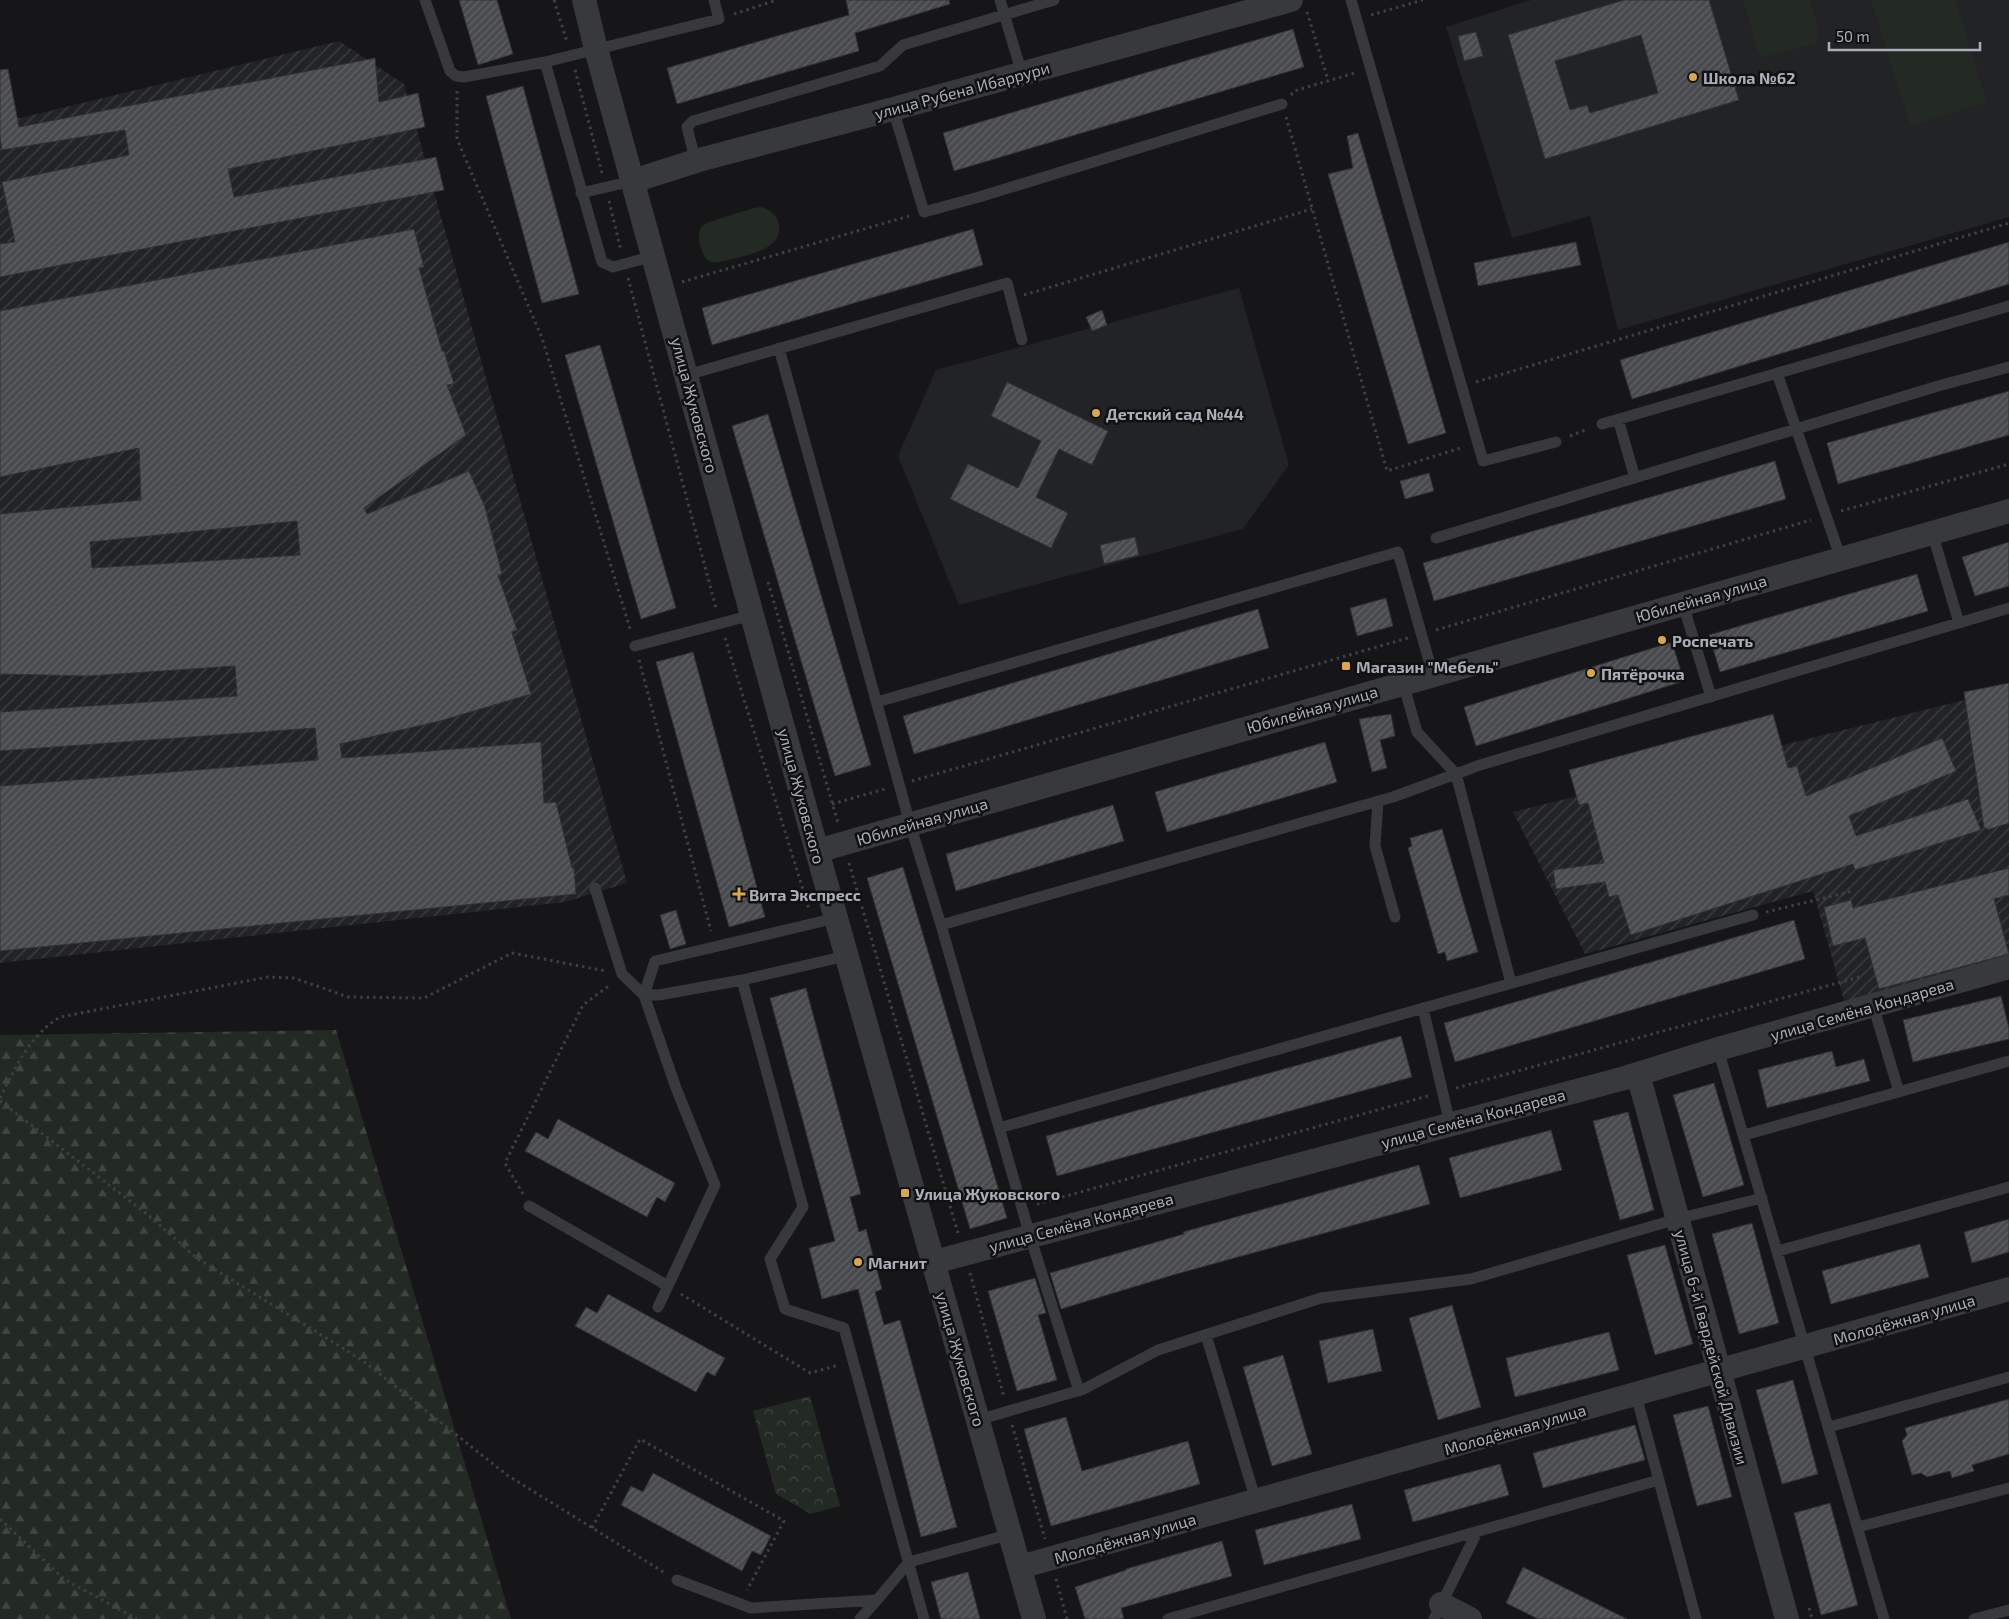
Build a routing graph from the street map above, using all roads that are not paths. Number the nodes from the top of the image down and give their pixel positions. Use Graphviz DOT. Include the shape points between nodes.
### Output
graph roads {
  1 [pos="425,0"];
  2 [pos="584,0"];
  3 [pos="714,0"];
  4 [pos="1000,0"];
  5 [pos="1054,0"];
  6 [pos="1350,0"];
  7 [pos="1299,4"];
  8 [pos="1004,14"];
  9 [pos="596,49"];
  10 [pos="544,62"];
  11 [pos="1022,74"];
  12 [pos="1282,104"];
  13 [pos="893,109"];
  14 [pos="699,160"];
  15 [pos="633,180"];
  16 [pos="581,193"];
  17 [pos="654,256"];
  18 [pos="2009,306"];
  19 [pos="1022,340"];
  20 [pos="779,348"];
  21 [pos="2009,368"];
  22 [pos="1777,373"];
  23 [pos="687,375"];
  24 [pos="1618,419"];
  25 [pos="1602,424"];
  26 [pos="1796,429"];
  27 [pos="1556,442"];
  28 [pos="1635,478"];
  29 [pos="2009,510"];
  30 [pos="1932,532"];
  31 [pos="1436,538"];
  32 [pos="1841,558"];
  33 [pos="1683,604"];
  34 [pos="2009,608"];
  35 [pos="752,616"];
  36 [pos="1959,623"];
  37 [pos="635,646"];
  38 [pos="1433,675"];
  39 [pos="1403,683"];
  40 [pos="1711,697"];
  41 [pos="877,702"];
  42 [pos="1456,774"];
  43 [pos="1378,801"];
  44 [pos="910,824"];
  45 [pos="817,851"];
  46 [pos="595,888"];
  47 [pos="1753,915"];
  48 [pos="1395,917"];
  49 [pos="836,918"];
  50 [pos="942,925"];
  51 [pos="846,956"];
  52 [pos="2009,967"];
  53 [pos="742,980"];
  54 [pos="1511,983"];
  55 [pos="644,995"];
  56 [pos="1873,1005"];
  57 [pos="1423,1008"];
  58 [pos="1718,1050"];
  59 [pos="2009,1061"];
  60 [pos="1638,1074"];
  61 [pos="1900,1092"];
  62 [pos="1450,1124"];
  63 [pos="999,1128"];
  64 [pos="1744,1135"];
  65 [pos="2009,1187"];
  66 [pos="1762,1198"];
  67 [pos="529,1206"];
  68 [pos="1678,1219"];
  69 [pos="1030,1236"];
  70 [pos="1778,1250"];
  71 [pos="934,1262"];
  72 [pos="668,1286"];
  73 [pos="2009,1289"];
  74 [pos="658,1307"];
  75 [pos="1206,1335"];
  76 [pos="1806,1346"];
  77 [pos="1718,1371"];
  78 [pos="2009,1377"];
  79 [pos="1078,1391"];
  80 [pos="1636,1395"];
  81 [pos="978,1420"];
  82 [pos="1830,1427"];
  83 [pos="1659,1480"];
  84 [pos="2009,1488"];
  85 [pos="1256,1501"];
  86 [pos="1858,1527"];
  87 [pos="1477,1532"];
  88 [pos="1011,1534"];
  89 [pos="908,1562"];
  90 [pos="1020,1567"];
  91 [pos="677,1580"];
  92 [pos="877,1600"];
  93 [pos="2009,1610"];
  94 [pos="1437,1611"];
  95 [pos="860,1619"];
  96 [pos="924,1619"];
  97 [pos="1034,1619"];
  98 [pos="1168,1619"];
  99 [pos="1470,1619"];
  100 [pos="1696,1619"];
  101 [pos="1787,1619"];
  102 [pos="1884,1619"];
  103 [pos="1974,1619"];
  1 -- 10 [label="lane" via="450,71 456,76"];
  2 -- 9 [label="street, улица Жуковского"];
  3 -- 9 [label="lane" via="719,19"];
  4 -- 8 [label="lane"];
  5 -- 8 [label="lane"];
  6 -- 27 [label="lane" via="1483,461"];
  7 -- 11 [label="street, улица Рубена Ибаррури"];
  8 -- 11 [label="lane"];
  8 -- 14 [label="lane" via="903,45 880,66 693,121 687,128"];
  9 -- 10 [label="lane"];
  9 -- 15 [label="street, улица Жуковского"];
  10 -- 16 [label="lane"];
  11 -- 13 [label="street, улица Рубена Ибаррури"];
  12 -- 13 [label="lane" via="924,212"];
  13 -- 14 [label="street, улица Рубена Ибаррури"];
  14 -- 15 [label="street, улица Рубена Ибаррури"];
  15 -- 16 [label="lane"];
  15 -- 17 [label="street, улица Жуковского"];
  16 -- 17 [label="lane" via="602,262 613,267"];
  17 -- 23 [label="street, улица Жуковского" via="677,284"];
  18 -- 22 [label="lane"];
  19 -- 20 [label="lane" via="1007,283"];
  20 -- 23 [label="lane"];
  20 -- 41 [label="lane"];
  21 -- 26 [label="lane"];
  22 -- 24 [label="lane"];
  22 -- 26 [label="lane"];
  23 -- 35 [label="street, улица Жуковского"];
  24 -- 25 [label="lane"];
  24 -- 28 [label="lane"];
  26 -- 28 [label="lane"];
  26 -- 32 [label="lane"];
  28 -- 31 [label="lane"];
  29 -- 30 [label="street, Юбилейная улица"];
  30 -- 32 [label="street, Юбилейная улица"];
  30 -- 36 [label="lane"];
  32 -- 33 [label="street, Юбилейная улица"];
  33 -- 38 [label="street, Юбилейная улица"];
  33 -- 40 [label="lane"];
  34 -- 36 [label="lane"];
  35 -- 37 [label="lane"];
  35 -- 45 [label="street, улица Жуковского"];
  36 -- 40 [label="lane"];
  38 -- 39 [label="street, Юбилейная улица"];
  38 -- 41 [label="lane" via="1398,552"];
  39 -- 42 [label="lane" via="1416,732"];
  39 -- 44 [label="street, Юбилейная улица"];
  40 -- 42 [label="lane"];
  41 -- 44 [label="lane"];
  42 -- 43 [label="lane"];
  42 -- 54 [label="lane"];
  43 -- 48 [label="lane" via="1375,846"];
  43 -- 50 [label="lane"];
  44 -- 45 [label="street, Юбилейная улица"];
  44 -- 50 [label="lane"];
  45 -- 49 [label="street, улица Жуковского"];
  46 -- 55 [label="lane" via="622,974"];
  47 -- 54 [label="lane"];
  49 -- 51 [label="street, улица Жуковского"];
  49 -- 55 [label="lane" via="655,961"];
  50 -- 63 [label="lane"];
  51 -- 53 [label="lane"];
  51 -- 71 [label="street, улица Жуковского"];
  52 -- 56 [label="street, улица Семёна Кондарева"];
  53 -- 55 [label="lane"];
  53 -- 89 [label="lane" via="803,1207 770,1259 785,1309 844,1328"];
  54 -- 57 [label="lane"];
  55 -- 72 [label="lane" via="676,1088 715,1185"];
  56 -- 58 [label="street, улица Семёна Кондарева"];
  56 -- 61 [label="lane"];
  57 -- 62 [label="lane"];
  57 -- 63 [label="lane"];
  58 -- 60 [label="street, улица Семёна Кондарева"];
  58 -- 64 [label="lane"];
  59 -- 61 [label="lane"];
  60 -- 62 [label="street, улица Семёна Кондарева"];
  60 -- 68 [label="street, улица 6-й Гвардейской Дивизии"];
  61 -- 64 [label="lane"];
  62 -- 69 [label="street, улица Семёна Кондарева"];
  63 -- 69 [label="lane"];
  64 -- 66 [label="lane"];
  65 -- 70 [label="lane"];
  66 -- 68 [label="lane"];
  66 -- 70 [label="lane"];
  67 -- 72 [label="lane"];
  68 -- 75 [label="lane" via="1470,1279 1321,1298"];
  68 -- 77 [label="street, улица 6-й Гвардейской Дивизии"];
  69 -- 71 [label="street, улица Семёна Кондарева"];
  69 -- 79 [label="lane"];
  70 -- 76 [label="lane"];
  71 -- 81 [label="street, улица Жуковского"];
  72 -- 74 [label="lane"];
  73 -- 76 [label="street, Молодёжная улица"];
  75 -- 79 [label="lane" via="1158,1350"];
  75 -- 85 [label="lane"];
  76 -- 77 [label="street, Молодёжная улица"];
  76 -- 82 [label="lane"];
  77 -- 80 [label="street, Молодёжная улица"];
  77 -- 101 [label="street, улица 6-й Гвардейской Дивизии"];
  78 -- 82 [label="lane"];
  79 -- 81 [label="lane"];
  80 -- 83 [label="lane"];
  80 -- 85 [label="street, Молодёжная улица"];
  81 -- 88 [label="street, улица Жуковского"];
  82 -- 86 [label="lane"];
  83 -- 87 [label="lane"];
  83 -- 100 [label="lane"];
  84 -- 86 [label="lane"];
  85 -- 90 [label="street, Молодёжная улица"];
  86 -- 102 [label="lane"];
  87 -- 94 [label="lane"];
  87 -- 98 [label="lane"];
  88 -- 89 [label="lane"];
  88 -- 90 [label="street, улица Жуковского"];
  89 -- 92 [label="lane"];
  89 -- 96 [label="lane"];
  90 -- 97 [label="street, улица Жуковского"];
  91 -- 92 [label="lane" via="751,1608"];
  92 -- 95 [label="lane"];
  93 -- 103 [label="lane"];
  94 -- 99 [label="street"];
}
